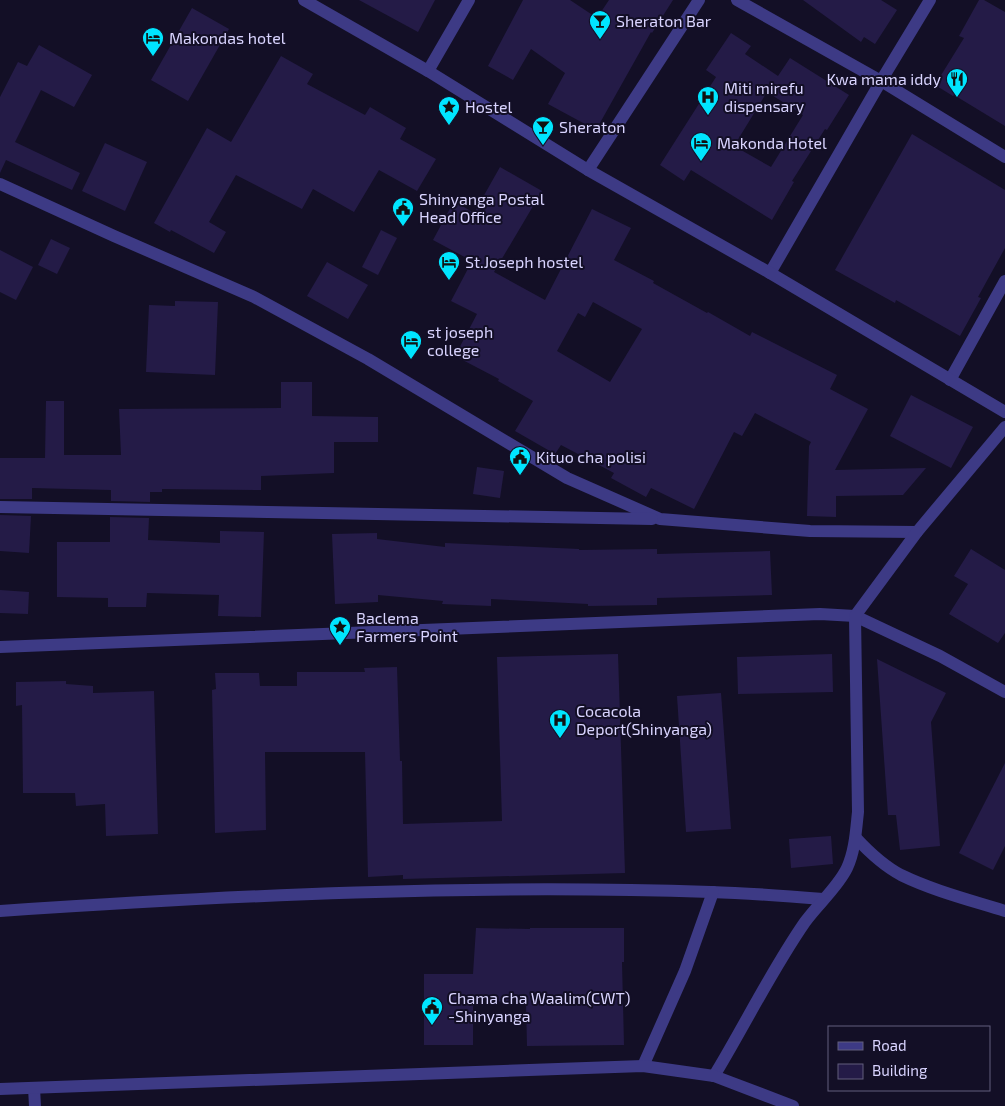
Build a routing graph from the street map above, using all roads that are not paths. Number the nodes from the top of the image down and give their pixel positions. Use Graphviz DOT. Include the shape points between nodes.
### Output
graph roads {
  1 [pos="304,0"];
  2 [pos="469,0"];
  3 [pos="699,0"];
  4 [pos="737,0"];
  5 [pos="930,0"];
  6 [pos="428,71"];
  7 [pos="881,81"];
  8 [pos="1005,157"];
  9 [pos="588,170"];
  10 [pos="0,184"];
  11 [pos="770,273"];
  12 [pos="1005,281"];
  13 [pos="950,380"];
  14 [pos="1005,412"];
  15 [pos="1005,427"];
  16 [pos="0,507"];
  17 [pos="660,519"];
  18 [pos="917,532"];
  19 [pos="855,616"];
  20 [pos="0,646"];
  21 [pos="1005,692"];
  22 [pos="856,838"];
  23 [pos="713,892"];
  24 [pos="823,899"];
  25 [pos="0,911"];
  26 [pos="1005,911"];
  27 [pos="643,1066"];
  28 [pos="714,1076"];
  29 [pos="34,1088"];
  30 [pos="0,1089"];
  31 [pos="34,1106"];
  32 [pos="793,1106"];
  1 -- 6 [label="street"];
  2 -- 6 [label="street"];
  3 -- 9 [label="street"];
  4 -- 7 [label="street"];
  5 -- 7 [label="street"];
  6 -- 9 [label="street"];
  7 -- 8 [label="street"];
  7 -- 11 [label="street"];
  9 -- 11 [label="street"];
  10 -- 17 [label="street" via="254,297 368,359 567,478"];
  11 -- 13 [label="street"];
  12 -- 13 [label="street"];
  13 -- 14 [label="street"];
  15 -- 18 [label="street"];
  16 -- 17 [label="street"];
  17 -- 18 [label="street" via="810,530"];
  18 -- 19 [label="street"];
  19 -- 20 [label="street" via="820,614"];
  19 -- 21 [label="street" via="940,656"];
  19 -- 22 [label="street"];
  22 -- 24 [label="street" via="848,867"];
  22 -- 26 [label="street" via="874,856 900,874 929,887"];
  23 -- 24 [label="street"];
  23 -- 25 [label="street" via="420,890"];
  23 -- 27 [label="street" via="685,971"];
  24 -- 28 [label="street" via="768,982"];
  27 -- 28 [label="street"];
  27 -- 29 [label="street"];
  28 -- 32 [label="street"];
  29 -- 30 [label="street"];
  29 -- 31 [label="street"];
}
